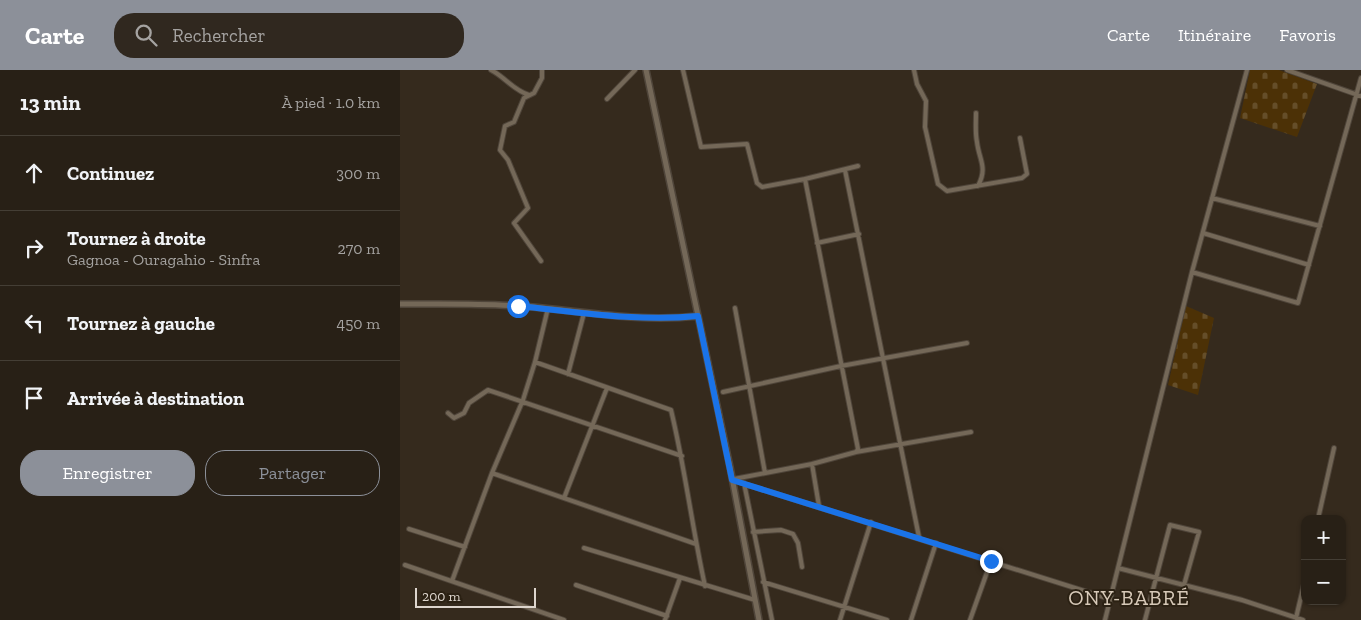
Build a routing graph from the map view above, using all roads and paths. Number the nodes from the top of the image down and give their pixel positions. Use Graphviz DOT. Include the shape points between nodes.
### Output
graph roads {
  1 [pos="491,70"];
  2 [pos="542,70"];
  3 [pos="635,70"];
  4 [pos="646,70"];
  5 [pos="683,70"];
  6 [pos="914,70"];
  7 [pos="1247,70"];
  8 [pos="1287,70"];
  9 [pos="1308,70"];
  10 [pos="1306,76"];
  11 [pos="1361,78"];
  12 [pos="529,95"];
  13 [pos="1359,95"];
  14 [pos="607,99"];
  15 [pos="976,113"];
  16 [pos="1020,138"];
  17 [pos="858,166"];
  18 [pos="845,170"];
  19 [pos="805,179"];
  20 [pos="978,186"];
  21 [pos="1212,198"];
  22 [pos="1320,226"];
  23 [pos="1203,233"];
  24 [pos="859,234"];
  25 [pos="818,243"];
  26 [pos="541,261"];
  27 [pos="1309,265"];
  28 [pos="1192,272"];
  29 [pos="400,304"];
  30 [pos="548,308"];
  31 [pos="735,308"];
  32 [pos="584,313"];
  33 [pos="698,316"];
  34 [pos="967,343"];
  35 [pos="884,358"];
  36 [pos="535,362"];
  37 [pos="841,366"];
  38 [pos="568,374"];
  39 [pos="749,386"];
  40 [pos="608,388"];
  41 [pos="723,392"];
  42 [pos="523,400"];
  43 [pos="448,413"];
  44 [pos="592,426"];
  45 [pos="971,432"];
  46 [pos="901,445"];
  47 [pos="1334,448"];
  48 [pos="856,452"];
  49 [pos="682,456"];
  50 [pos="812,464"];
  51 [pos="492,473"];
  52 [pos="765,473"];
  53 [pos="732,480"];
  54 [pos="744,483"];
  55 [pos="564,498"];
  56 [pos="819,506"];
  57 [pos="1319,515"];
  58 [pos="871,522"];
  59 [pos="409,529"];
  60 [pos="753,532"];
  61 [pos="919,537"];
  62 [pos="936,543"];
  63 [pos="696,544"];
  64 [pos="465,547"];
  65 [pos="584,548"];
  66 [pos="991,561"];
  67 [pos="405,565"];
  68 [pos="802,567"];
  69 [pos="1118,568"];
  70 [pos="680,578"];
  71 [pos="1156,578"];
  72 [pos="452,581"];
  73 [pos="763,582"];
  74 [pos="576,585"];
  75 [pos="1184,585"];
  76 [pos="706,586"];
  77 [pos="1301,597"];
  78 [pos="1110,599"];
  79 [pos="755,600"];
  80 [pos="845,606"];
  81 [pos="666,618"];
  82 [pos="1296,618"];
  83 [pos="564,620"];
  84 [pos="759,620"];
  85 [pos="772,620"];
  86 [pos="840,620"];
  87 [pos="887,620"];
  88 [pos="912,620"];
  89 [pos="970,620"];
  90 [pos="1105,620"];
  91 [pos="1145,620"];
  92 [pos="1303,620"];
  1 -- 12 [label="street" via="509,85"];
  2 -- 12 [label="street" via="542,78 534,93"];
  3 -- 14 [label="street"];
  4 -- 33 [label="main road"];
  5 -- 19 [label="street" via="701,147 747,144 757,183 762,187"];
  6 -- 20 [label="street" via="926,101 925,127 938,184 947,191"];
  7 -- 21 [label="street"];
  8 -- 10 [label="street"];
  9 -- 10 [label="street"];
  10 -- 13 [label="street"];
  11 -- 13 [label="street"];
  12 -- 26 [label="street" via="524,98 514,122 505,126 500,150 508,160 528,208 514,223"];
  13 -- 22 [label="street"];
  15 -- 20 [label="street" via="977,144 984,175"];
  16 -- 20 [label="street" via="1026,174 1022,178"];
  17 -- 18 [label="street"];
  18 -- 19 [label="street"];
  18 -- 24 [label="street"];
  19 -- 25 [label="street"];
  21 -- 22 [label="street"];
  21 -- 23 [label="street"];
  22 -- 27 [label="street"];
  23 -- 27 [label="street"];
  23 -- 28 [label="street"];
  24 -- 25 [label="street"];
  24 -- 35 [label="street"];
  25 -- 37 [label="street"];
  27 -- 28 [label="street" via="1298,303"];
  28 -- 69 [label="street"];
  29 -- 30 [label="main road"];
  30 -- 32 [label="main road"];
  30 -- 36 [label="street"];
  31 -- 39 [label="street"];
  32 -- 33 [label="main road" via="654,319"];
  32 -- 38 [label="street"];
  33 -- 53 [label="main road"];
  34 -- 35 [label="street"];
  35 -- 37 [label="street"];
  35 -- 46 [label="street"];
  36 -- 38 [label="street"];
  36 -- 42 [label="street"];
  37 -- 39 [label="street"];
  37 -- 48 [label="street"];
  38 -- 40 [label="street"];
  39 -- 41 [label="street"];
  39 -- 52 [label="street"];
  40 -- 44 [label="street"];
  40 -- 49 [label="street" via="671,410"];
  42 -- 43 [label="street" via="488,390 469,403 464,413 454,418"];
  42 -- 44 [label="street"];
  42 -- 51 [label="street"];
  44 -- 49 [label="street"];
  44 -- 55 [label="street"];
  45 -- 46 [label="street"];
  46 -- 48 [label="street"];
  46 -- 61 [label="street"];
  47 -- 57 [label="street"];
  48 -- 50 [label="street"];
  49 -- 63 [label="street"];
  50 -- 52 [label="street"];
  50 -- 56 [label="street"];
  51 -- 55 [label="street"];
  51 -- 64 [label="street"];
  52 -- 53 [label="street"];
  53 -- 54 [label="street"];
  53 -- 79 [label="main road"];
  54 -- 56 [label="street"];
  54 -- 60 [label="street"];
  55 -- 63 [label="street"];
  56 -- 58 [label="street"];
  58 -- 61 [label="street"];
  58 -- 80 [label="street"];
  59 -- 64 [label="street"];
  60 -- 68 [label="street" via="781,530 793,534"];
  60 -- 73 [label="street"];
  61 -- 62 [label="street"];
  62 -- 66 [label="street"];
  62 -- 88 [label="street"];
  63 -- 76 [label="street"];
  64 -- 72 [label="street"];
  65 -- 70 [label="street"];
  66 -- 78 [label="street"];
  66 -- 89 [label="street"];
  67 -- 72 [label="street"];
  69 -- 71 [label="street"];
  69 -- 78 [label="street"];
  70 -- 76 [label="street"];
  70 -- 81 [label="street"];
  71 -- 75 [label="street"];
  71 -- 75 [label="street" via="1170,525 1199,532"];
  71 -- 91 [label="street"];
  72 -- 83 [label="street"];
  73 -- 80 [label="street"];
  73 -- 85 [label="street"];
  74 -- 81 [label="street"];
  75 -- 82 [label="street"];
  76 -- 79 [label="street"];
  77 -- 82 [label="street"];
  78 -- 90 [label="street"];
  79 -- 84 [label="main road"];
  80 -- 86 [label="street"];
  80 -- 87 [label="street"];
  82 -- 92 [label="street"];
}
